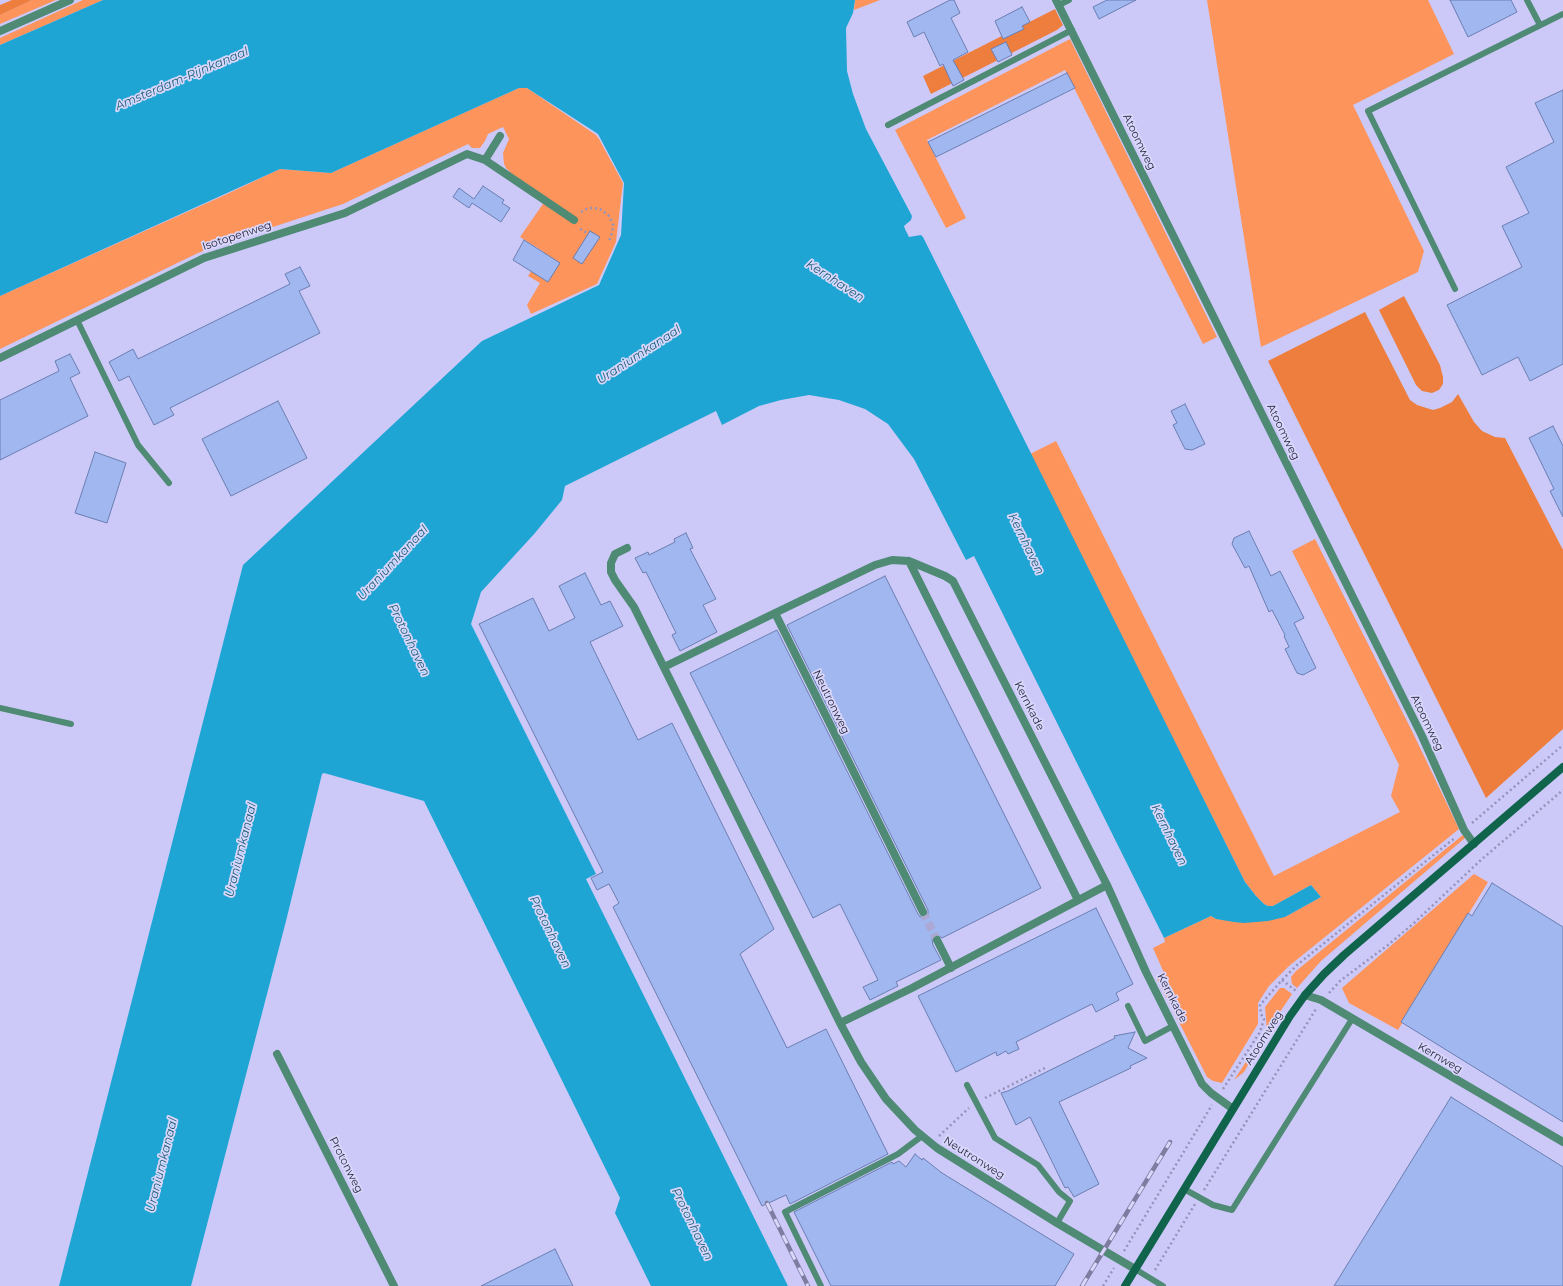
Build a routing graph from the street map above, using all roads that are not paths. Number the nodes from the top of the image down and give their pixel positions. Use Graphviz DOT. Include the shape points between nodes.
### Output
graph roads {
  1 [pos="70,0"];
  2 [pos="1068,0"];
  3 [pos="1527,0"];
  4 [pos="1058,2"];
  5 [pos="1563,14"];
  6 [pos="1540,25"];
  7 [pos="1072,30"];
  8 [pos="0,31"];
  9 [pos="888,124"];
  10 [pos="500,136"];
  11 [pos="485,160"];
  12 [pos="576,224"];
  13 [pos="1455,289"];
  14 [pos="77,320"];
  15 [pos="0,358"];
  16 [pos="169,483"];
  17 [pos="627,548"];
  18 [pos="909,561"];
  19 [pos="775,613"];
  20 [pos="664,667"];
  21 [pos="0,708"];
  22 [pos="71,724"];
  23 [pos="1563,767"];
  24 [pos="1474,844"];
  25 [pos="1107,885"];
  26 [pos="1078,900"];
  27 [pos="923,912"];
  28 [pos="937,940"];
  29 [pos="951,968"];
  30 [pos="1305,995"];
  31 [pos="1128,1006"];
  32 [pos="1352,1019"];
  33 [pos="840,1023"];
  34 [pos="1174,1026"];
  35 [pos="277,1054"];
  36 [pos="967,1085"];
  37 [pos="1233,1109"];
  38 [pos="922,1136"];
  39 [pos="1563,1142"];
  40 [pos="1184,1189"];
  41 [pos="1057,1223"];
  42 [pos="1135,1269"];
  43 [pos="394,1286"];
  44 [pos="821,1286"];
  45 [pos="1125,1286"];
  46 [pos="1163,1286"];
  1 -- 8 [label="street"];
  2 -- 4 [label="lane, Atoomweg"];
  3 -- 6 [label="lane"];
  4 -- 7 [label="street, Atoomweg"];
  5 -- 6 [label="lane"];
  6 -- 13 [label="lane" via="1368,112"];
  7 -- 9 [label="lane"];
  7 -- 24 [label="street, Atoomweg" via="1422,736 1464,830"];
  10 -- 11 [label="street"];
  11 -- 12 [label="street, Isotopenweg"];
  11 -- 14 [label="street, Isotopenweg" via="467,154 345,213 204,258"];
  14 -- 15 [label="street, Isotopenweg"];
  14 -- 16 [label="lane" via="138,445"];
  17 -- 20 [label="street, Neutronweg" via="615,554 611,572 634,607"];
  18 -- 19 [label="street, Kernkade" via="892,560 875,565"];
  18 -- 25 [label="street, Kernkade" via="953,581"];
  18 -- 26 [label="street"];
  19 -- 20 [label="street"];
  19 -- 27 [label="street, Neutronweg"];
  20 -- 33 [label="street, Neutronweg"];
  21 -- 22 [label="lane"];
  23 -- 24 [label="street, Atoomweg"];
  24 -- 30 [label="street, Atoomweg" via="1344,955"];
  25 -- 26 [label="street"];
  25 -- 34 [label="street, Kernkade" via="1146,972"];
  26 -- 29 [label="street"];
  28 -- 29 [label="street"];
  29 -- 33 [label="street"];
  30 -- 32 [label="street, Kernweg" via="1321,1000"];
  30 -- 37 [label="street, Atoomweg"];
  31 -- 34 [label="lane" via="1145,1041"];
  32 -- 39 [label="street, Kernweg"];
  32 -- 40 [label="lane" via="1232,1210 1213,1205"];
  33 -- 38 [label="street, Neutronweg" via="861,1062 886,1099"];
  34 -- 37 [label="street, Kernkade" via="1202,1084"];
  35 -- 43 [label="street, Protonweg"];
  36 -- 41 [label="lane" via="995,1138 1038,1165 1059,1192 1070,1201"];
  37 -- 40 [label="street, Atoomweg"];
  38 -- 41 [label="street, Neutronweg"];
  38 -- 44 [label="lane" via="898,1154 785,1212"];
  40 -- 42 [label="street, Atoomweg"];
  41 -- 42 [label="street, Neutronweg"];
  42 -- 45 [label="street, Atoomweg"];
  42 -- 46 [label="lane"];
}
